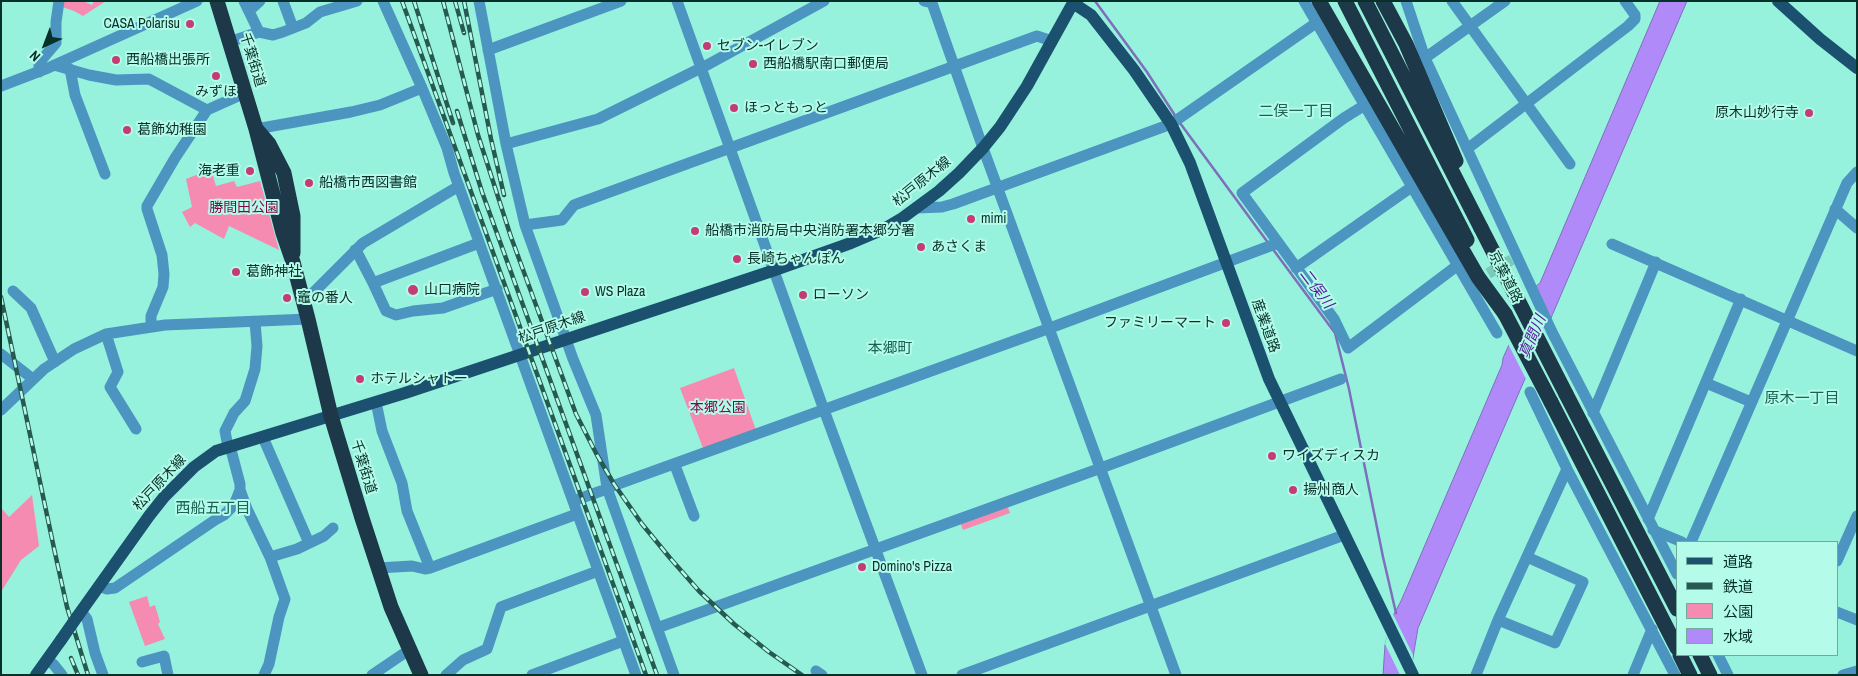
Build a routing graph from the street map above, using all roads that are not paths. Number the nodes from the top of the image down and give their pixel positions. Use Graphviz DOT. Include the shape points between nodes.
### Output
graph roads {
  1 [pos="59,1"];
  2 [pos="197,1"];
  3 [pos="217,1"];
  4 [pos="260,1"];
  5 [pos="283,1"];
  6 [pos="382,1"];
  7 [pos="479,1"];
  8 [pos="621,1"];
  9 [pos="677,1"];
  10 [pos="824,1"];
  11 [pos="924,1"];
  12 [pos="1304,1"];
  13 [pos="1319,1"];
  14 [pos="1329,1"];
  15 [pos="1345,1"];
  16 [pos="1365,1"];
  17 [pos="1383,1"];
  18 [pos="1392,1"];
  19 [pos="1406,1"];
  20 [pos="1452,1"];
  21 [pos="1504,1"];
  22 [pos="1625,1"];
  23 [pos="1778,1"];
  24 [pos="352,2"];
  25 [pos="1073,2"];
  26 [pos="247,6"];
  27 [pos="318,6"];
  28 [pos="1316,23"];
  29 [pos="1470,26"];
  30 [pos="293,28"];
  31 [pos="259,32"];
  32 [pos="1052,41"];
  33 [pos="229,42"];
  34 [pos="1406,44"];
  35 [pos="488,50"];
  36 [pos="1425,58"];
  37 [pos="54,65"];
  38 [pos="954,66"];
  39 [pos="702,68"];
  40 [pos="1857,68"];
  41 [pos="70,69"];
  42 [pos="39,72"];
  43 [pos="3,82"];
  44 [pos="422,88"];
  45 [pos="245,93"];
  46 [pos="1526,103"];
  47 [pos="1365,106"];
  48 [pos="207,110"];
  49 [pos="1171,124"];
  50 [pos="256,129"];
  51 [pos="1399,141"];
  52 [pos="506,144"];
  53 [pos="730,148"];
  54 [pos="983,148"];
  55 [pos="1466,149"];
  56 [pos="1570,164"];
  57 [pos="1857,172"];
  58 [pos="105,174"];
  59 [pos="459,186"];
  60 [pos="1412,186"];
  61 [pos="998,188"];
  62 [pos="917,208"];
  63 [pos="1835,209"];
  64 [pos="524,225"];
  65 [pos="1481,228"];
  66 [pos="1857,228"];
  67 [pos="479,243"];
  68 [pos="1278,243"];
  69 [pos="1612,244"];
  70 [pos="355,250"];
  71 [pos="1656,262"];
  72 [pos="1227,263"];
  73 [pos="1458,265"];
  74 [pos="1296,268"];
  75 [pos="775,270"];
  76 [pos="373,282"];
  77 [pos="497,289"];
  78 [pos="13,291"];
  79 [pos="1741,299"];
  80 [pos="304,302"];
  81 [pos="1505,314"];
  82 [pos="308,320"];
  83 [pos="1787,320"];
  84 [pos="256,322"];
  85 [pos="150,326"];
  86 [pos="1050,328"];
  87 [pos="106,334"];
  88 [pos="1497,334"];
  89 [pos="566,338"];
  90 [pos="1857,351"];
  91 [pos="1,354"];
  92 [pos="520,354"];
  93 [pos="55,362"];
  94 [pos="1340,378"];
  95 [pos="33,379"];
  96 [pos="1706,382"];
  97 [pos="1530,392"];
  98 [pos="376,402"];
  99 [pos="1280,402"];
  100 [pos="1751,402"];
  101 [pos="1,410"];
  102 [pos="824,410"];
  103 [pos="1593,413"];
  104 [pos="331,416"];
  105 [pos="136,429"];
  106 [pos="266,442"];
  107 [pos="229,447"];
  108 [pos="676,468"];
  109 [pos="1101,468"];
  110 [pos="1567,469"];
  111 [pos="240,490"];
  112 [pos="604,490"];
  113 [pos="573,501"];
  114 [pos="577,514"];
  115 [pos="694,516"];
  116 [pos="1857,516"];
  117 [pos="1651,524"];
  118 [pos="333,528"];
  119 [pos="1344,535"];
  120 [pos="1680,541"];
  121 [pos="1691,541"];
  122 [pos="309,542"];
  123 [pos="877,549"];
  124 [pos="270,557"];
  125 [pos="1526,557"];
  126 [pos="1838,559"];
  127 [pos="378,568"];
  128 [pos="430,568"];
  129 [pos="598,571"];
  130 [pos="1676,572"];
  131 [pos="99,586"];
  132 [pos="1151,606"];
  133 [pos="1676,607"];
  134 [pos="1838,612"];
  135 [pos="79,614"];
  136 [pos="1498,620"];
  137 [pos="1857,620"];
  138 [pos="657,628"];
  139 [pos="1652,629"];
  140 [pos="623,641"];
  141 [pos="1676,646"];
  142 [pos="410,652"];
  143 [pos="1680,656"];
  144 [pos="1700,656"];
  145 [pos="1718,656"];
  146 [pos="47,659"];
  147 [pos="142,662"];
  148 [pos="554,671"];
  149 [pos="1857,671"];
  150 [pos="36,675"];
  151 [pos="62,675"];
  152 [pos="103,675"];
  153 [pos="168,675"];
  154 [pos="264,675"];
  155 [pos="372,675"];
  156 [pos="421,675"];
  157 [pos="446,675"];
  158 [pos="532,675"];
  159 [pos="636,675"];
  160 [pos="674,675"];
  161 [pos="922,675"];
  162 [pos="962,675"];
  163 [pos="1176,675"];
  164 [pos="1413,675"];
  165 [pos="1476,675"];
  166 [pos="1633,675"];
  167 [pos="1675,675"];
  168 [pos="1690,675"];
  169 [pos="1710,675"];
  170 [pos="1728,675"];
  171 [pos="1843,675"];
  1 -- 42 [label="street" via="56,43 39,63"];
  2 -- 37 [label="street"];
  3 -- 33 [label="highway, 千葉街道"];
  4 -- 26 [label="street"];
  5 -- 30 [label="street"];
  6 -- 44 [label="street"];
  7 -- 35 [label="street"];
  8 -- 35 [label="street"];
  9 -- 39 [label="street"];
  10 -- 39 [label="street"];
  11 -- 38 [label="street" via="932,2"];
  12 -- 28 [label="street"];
  13 -- 51 [label="highway"];
  14 -- 51 [label="highway"];
  15 -- 81 [label="highway, 京葉道路"];
  16 -- 65 [label="highway, 京葉道路"];
  17 -- 34 [label="highway"];
  18 -- 34 [label="highway"];
  19 -- 36 [label="street"];
  20 -- 29 [label="street"];
  21 -- 29 [label="street"];
  22 -- 46 [label="street" via="1635,19"];
  23 -- 40 [label="main road"];
  24 -- 27 [label="street"];
  25 -- 32 [label="main road, 松戸原木線"];
  25 -- 49 [label="main road, 産業道路" via="1091,15"];
  26 -- 31 [label="street"];
  27 -- 30 [label="street" via="306,23"];
  28 -- 47 [label="street"];
  28 -- 49 [label="street"];
  29 -- 36 [label="street"];
  29 -- 46 [label="street"];
  30 -- 31 [label="street" via="273,35"];
  31 -- 33 [label="street"];
  32 -- 38 [label="street" via="1037,36"];
  32 -- 54 [label="main road, 松戸原木線" via="1014,106"];
  33 -- 45 [label="highway, 千葉街道"];
  34 -- 65 [label="highway" via="1471,194"];
  35 -- 52 [label="street"];
  36 -- 55 [label="street"];
  37 -- 41 [label="street"];
  37 -- 42 [label="street"];
  38 -- 53 [label="street"];
  38 -- 54 [label="street"];
  39 -- 52 [label="street" via="598,119"];
  39 -- 53 [label="street"];
  41 -- 48 [label="street" via="116,80 149,79"];
  41 -- 58 [label="street" via="75,96"];
  42 -- 43 [label="street"];
  44 -- 50 [label="street" via="380,105"];
  44 -- 59 [label="street"];
  45 -- 48 [label="street"];
  45 -- 50 [label="highway, 千葉街道"];
  46 -- 55 [label="street"];
  46 -- 56 [label="street"];
  47 -- 60 [label="street"];
  47 -- 68 [label="street" via="1242,193"];
  48 -- 85 [label="street" via="147,206 164,274"];
  49 -- 61 [label="street"];
  49 -- 72 [label="main road, 産業道路" via="1190,163"];
  50 -- 80 [label="highway, 千葉街道" via="269,144 284,173 292,216 293,262"];
  51 -- 81 [label="highway" via="1478,277"];
  52 -- 64 [label="street"];
  53 -- 64 [label="street" via="574,205 562,220"];
  53 -- 75 [label="street"];
  54 -- 61 [label="street"];
  54 -- 62 [label="main road, 松戸原木線"];
  55 -- 103 [label="street"];
  57 -- 63 [label="street" via="1847,183"];
  59 -- 67 [label="street"];
  59 -- 70 [label="street"];
  60 -- 73 [label="street"];
  60 -- 74 [label="street"];
  61 -- 62 [label="street" via="942,207"];
  61 -- 86 [label="street"];
  62 -- 75 [label="main road, 松戸原木線" via="884,229 852,243"];
  63 -- 66 [label="street"];
  63 -- 83 [label="street"];
  64 -- 89 [label="street"];
  65 -- 133 [label="highway, 京葉道路, bridge"];
  67 -- 76 [label="street"];
  67 -- 77 [label="street"];
  68 -- 72 [label="street"];
  68 -- 74 [label="street"];
  69 -- 71 [label="street"];
  70 -- 76 [label="street"];
  70 -- 80 [label="street"];
  71 -- 79 [label="street"];
  71 -- 103 [label="street"];
  72 -- 86 [label="street"];
  72 -- 99 [label="main road, 産業道路"];
  73 -- 74 [label="street" via="1348,348 1334,319"];
  73 -- 88 [label="street"];
  75 -- 89 [label="main road, 松戸原木線"];
  75 -- 102 [label="street"];
  76 -- 77 [label="street" via="386,312 396,315 442,308"];
  77 -- 92 [label="street"];
  78 -- 93 [label="street" via="31,308"];
  79 -- 83 [label="street"];
  79 -- 96 [label="street"];
  80 -- 82 [label="highway, 千葉街道"];
  81 -- 141 [label="highway, 京葉道路, bridge"];
  82 -- 84 [label="street"];
  82 -- 104 [label="highway, 千葉街道"];
  83 -- 90 [label="street"];
  83 -- 100 [label="street"];
  84 -- 85 [label="street"];
  84 -- 107 [label="street" via="255,370 245,401 224,431"];
  85 -- 87 [label="street"];
  86 -- 102 [label="street"];
  86 -- 109 [label="street"];
  87 -- 93 [label="street"];
  87 -- 105 [label="street" via="118,372 110,387"];
  89 -- 92 [label="main road, 松戸原木線"];
  89 -- 112 [label="street" via="596,415"];
  91 -- 95 [label="street"];
  92 -- 98 [label="main road, 松戸原木線"];
  92 -- 113 [label="street"];
  93 -- 95 [label="street"];
  94 -- 99 [label="street"];
  95 -- 101 [label="street"];
  96 -- 100 [label="street"];
  96 -- 117 [label="street"];
  97 -- 110 [label="street"];
  98 -- 104 [label="main road, 松戸原木線"];
  98 -- 128 [label="street" via="382,431 402,483 407,511"];
  99 -- 109 [label="street"];
  99 -- 119 [label="main road, 産業道路"];
  100 -- 121 [label="street"];
  102 -- 112 [label="street"];
  102 -- 123 [label="street"];
  103 -- 117 [label="street"];
  104 -- 107 [label="main road, 松戸原木線"];
  104 -- 127 [label="highway, 千葉街道"];
  106 -- 122 [label="street"];
  107 -- 111 [label="street" via="237,467"];
  107 -- 131 [label="main road, 松戸原木線" via="205,458 164,497"];
  108 -- 115 [label="street"];
  109 -- 123 [label="street"];
  109 -- 132 [label="street"];
  110 -- 125 [label="street"];
  110 -- 139 [label="street"];
  111 -- 124 [label="street"];
  111 -- 131 [label="street" via="234,505 224,515 141,572 115,588"];
  112 -- 113 [label="street"];
  112 -- 138 [label="street"];
  113 -- 114 [label="street"];
  114 -- 128 [label="street"];
  114 -- 129 [label="street"];
  116 -- 126 [label="street"];
  117 -- 120 [label="street"];
  117 -- 130 [label="street"];
  118 -- 122 [label="street"];
  119 -- 132 [label="street"];
  119 -- 164 [label="main road, 産業道路"];
  122 -- 124 [label="street"];
  123 -- 138 [label="street"];
  123 -- 161 [label="street"];
  124 -- 154 [label="street" via="286,600"];
  125 -- 136 [label="street"];
  125 -- 136 [label="street" via="1583,582 1554,643"];
  127 -- 128 [label="street"];
  127 -- 142 [label="highway, 千葉街道"];
  129 -- 140 [label="street"];
  129 -- 157 [label="street" via="501,607 487,649 463,660"];
  131 -- 135 [label="main road, 松戸原木線"];
  132 -- 162 [label="street"];
  132 -- 163 [label="street"];
  134 -- 137 [label="street"];
  135 -- 146 [label="main road, 松戸原木線, bridge"];
  135 -- 152 [label="street" via="86,618"];
  136 -- 165 [label="street"];
  138 -- 160 [label="street"];
  139 -- 166 [label="street"];
  139 -- 167 [label="street"];
  140 -- 148 [label="street"];
  140 -- 159 [label="street"];
  142 -- 155 [label="street"];
  142 -- 156 [label="highway, 千葉街道"];
  143 -- 168 [label="highway"];
  144 -- 169 [label="highway"];
  145 -- 170 [label="street"];
  146 -- 150 [label="main road, 松戸原木線"];
  146 -- 151 [label="street"];
  147 -- 153 [label="street" via="164,656"];
  148 -- 158 [label="street"];
  149 -- 171 [label="street"];
}
